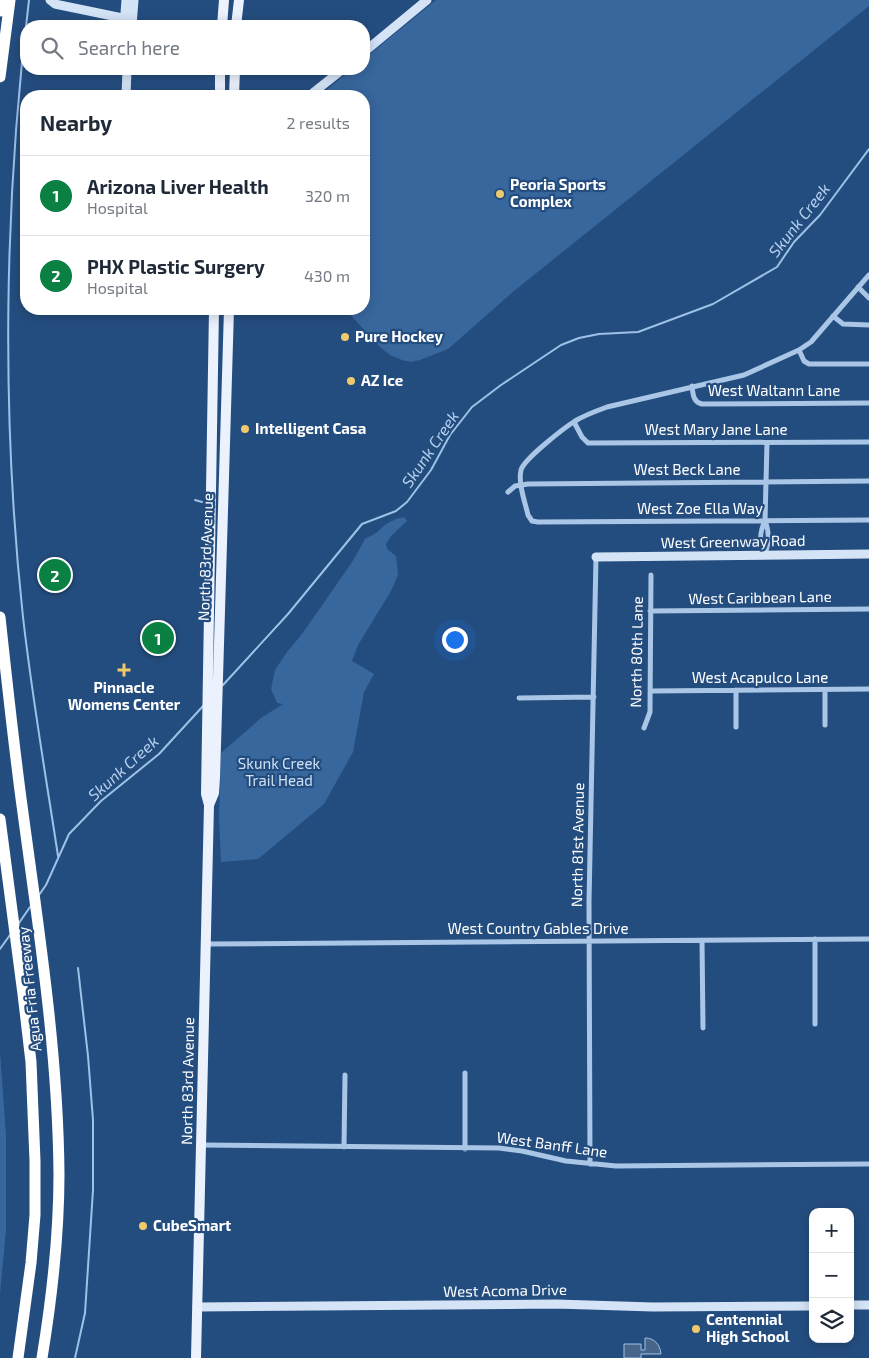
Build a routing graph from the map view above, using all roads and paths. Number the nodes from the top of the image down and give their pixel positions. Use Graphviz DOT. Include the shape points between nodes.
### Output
graph roads {
  1 [pos="1,0"];
  2 [pos="10,0"];
  3 [pos="50,0"];
  4 [pos="126,0"];
  5 [pos="134,0"];
  6 [pos="224,0"];
  7 [pos="239,0"];
  8 [pos="427,0"];
  9 [pos="0,11"];
  10 [pos="116,20"];
  11 [pos="128,20"];
  12 [pos="129,20"];
  13 [pos="222,20"];
  14 [pos="237,20"];
  15 [pos="370,47"];
  16 [pos="127,75"];
  17 [pos="220,75"];
  18 [pos="235,75"];
  19 [pos="335,75"];
  20 [pos="0,77"];
  21 [pos="126,90"];
  22 [pos="220,90"];
  23 [pos="234,90"];
  24 [pos="317,90"];
  25 [pos="869,275"];
  26 [pos="858,288"];
  27 [pos="869,298"];
  28 [pos="214,315"];
  29 [pos="229,315"];
  30 [pos="833,316"];
  31 [pos="869,326"];
  32 [pos="799,350"];
  33 [pos="869,364"];
  34 [pos="692,386"];
  35 [pos="869,403"];
  36 [pos="574,422"];
  37 [pos="869,442"];
  38 [pos="766,443"];
  39 [pos="869,481"];
  40 [pos="766,483"];
  41 [pos="522,484"];
  42 [pos="508,492"];
  43 [pos="869,520"];
  44 [pos="765,521"];
  45 [pos="869,554"];
  46 [pos="765,555"];
  47 [pos="596,557"];
  48 [pos="651,575"];
  49 [pos="869,609"];
  50 [pos="650,612"];
  51 [pos="0,617"];
  52 [pos="869,689"];
  53 [pos="736,690"];
  54 [pos="825,690"];
  55 [pos="651,691"];
  56 [pos="594,697"];
  57 [pos="519,698"];
  58 [pos="825,725"];
  59 [pos="736,727"];
  60 [pos="644,728"];
  61 [pos="209,805"];
  62 [pos="0,819"];
  63 [pos="815,939"];
  64 [pos="869,939"];
  65 [pos="702,940"];
  66 [pos="588,941"];
  67 [pos="207,944"];
  68 [pos="815,1024"];
  69 [pos="703,1028"];
  70 [pos="465,1073"];
  71 [pos="345,1075"];
  72 [pos="202,1144"];
  73 [pos="344,1147"];
  74 [pos="465,1149"];
  75 [pos="590,1164"];
  76 [pos="869,1164"];
  77 [pos="854,1305"];
  78 [pos="869,1305"];
  79 [pos="809,1306"];
  80 [pos="198,1307"];
  81 [pos="18,1358"];
  82 [pos="42,1358"];
  83 [pos="196,1358"];
  1 -- 9 [label="highway"];
  2 -- 20 [label="highway"];
  3 -- 10 [label="street"];
  4 -- 11 [label="street"];
  5 -- 12 [label="street"];
  6 -- 13 [label="main road"];
  7 -- 14 [label="main road"];
  8 -- 15 [label="street"];
  16 -- 21 [label="street"];
  17 -- 22 [label="main road"];
  18 -- 23 [label="main road"];
  19 -- 24 [label="street"];
  25 -- 26 [label="street"];
  26 -- 27 [label="street"];
  26 -- 30 [label="street"];
  28 -- 61 [label="main road, North 83rd Avenue" via="206,786"];
  29 -- 61 [label="main road, North 83rd Avenue" via="215,778"];
  30 -- 31 [label="street" via="844,324"];
  30 -- 32 [label="street" via="811,342"];
  32 -- 33 [label="street" via="809,364"];
  32 -- 34 [label="street" via="744,375"];
  34 -- 35 [label="street, West Waltann Lane" via="694,399 702,404"];
  34 -- 36 [label="street" via="607,407"];
  36 -- 38 [label="street, West Mary Jane Lane" via="588,444"];
  36 -- 41 [label="street" via="524,464"];
  37 -- 38 [label="street, West Mary Jane Lane"];
  38 -- 40 [label="street"];
  39 -- 40 [label="street, West Beck Lane"];
  40 -- 41 [label="street, West Beck Lane"];
  40 -- 44 [label="street"];
  41 -- 42 [label="street, West Beck Lane"];
  41 -- 44 [label="street, West Zoe Ella Way" via="532,521"];
  43 -- 44 [label="street, West Zoe Ella Way"];
  44 -- 46 [label="street" via="769,546"];
  45 -- 46 [label="street, West Greenway Road"];
  46 -- 47 [label="street, West Greenway Road"];
  47 -- 56 [label="street, North 81st Avenue"];
  48 -- 50 [label="street, North 80th Lane"];
  49 -- 50 [label="street, West Caribbean Lane"];
  50 -- 55 [label="street, North 80th Lane"];
  51 -- 82 [label="highway, Agua Fria Freeway" via="22,810 44,963 56,1098 57,1240"];
  52 -- 54 [label="street, West Acapulco Lane"];
  53 -- 54 [label="street, West Acapulco Lane"];
  53 -- 55 [label="street, West Acapulco Lane"];
  53 -- 59 [label="street"];
  54 -- 58 [label="street"];
  55 -- 60 [label="street, North 80th Lane" via="650,712"];
  56 -- 57 [label="street"];
  56 -- 66 [label="street, North 81st Avenue"];
  61 -- 67 [label="main road, North 83rd Avenue"];
  62 -- 81 [label="highway, Agua Fria Freeway" via="30,1062 35,1161 31,1263"];
  63 -- 64 [label="street, West Country Gables Drive"];
  63 -- 65 [label="street, West Country Gables Drive"];
  63 -- 68 [label="street"];
  65 -- 66 [label="street, West Country Gables Drive"];
  65 -- 69 [label="street"];
  66 -- 67 [label="street, West Country Gables Drive"];
  66 -- 75 [label="street, North 81st Avenue"];
  67 -- 72 [label="main road, North 83rd Avenue"];
  70 -- 74 [label="street"];
  71 -- 73 [label="street"];
  72 -- 73 [label="street, West Banff Lane"];
  72 -- 80 [label="main road, North 83rd Avenue"];
  73 -- 74 [label="street, West Banff Lane"];
  74 -- 75 [label="street, West Banff Lane" via="522,1150"];
  75 -- 76 [label="street, West Banff Lane"];
  77 -- 78 [label="street"];
  79 -- 80 [label="street, West Acoma Drive"];
  80 -- 83 [label="main road, North 83rd Avenue"];
}
